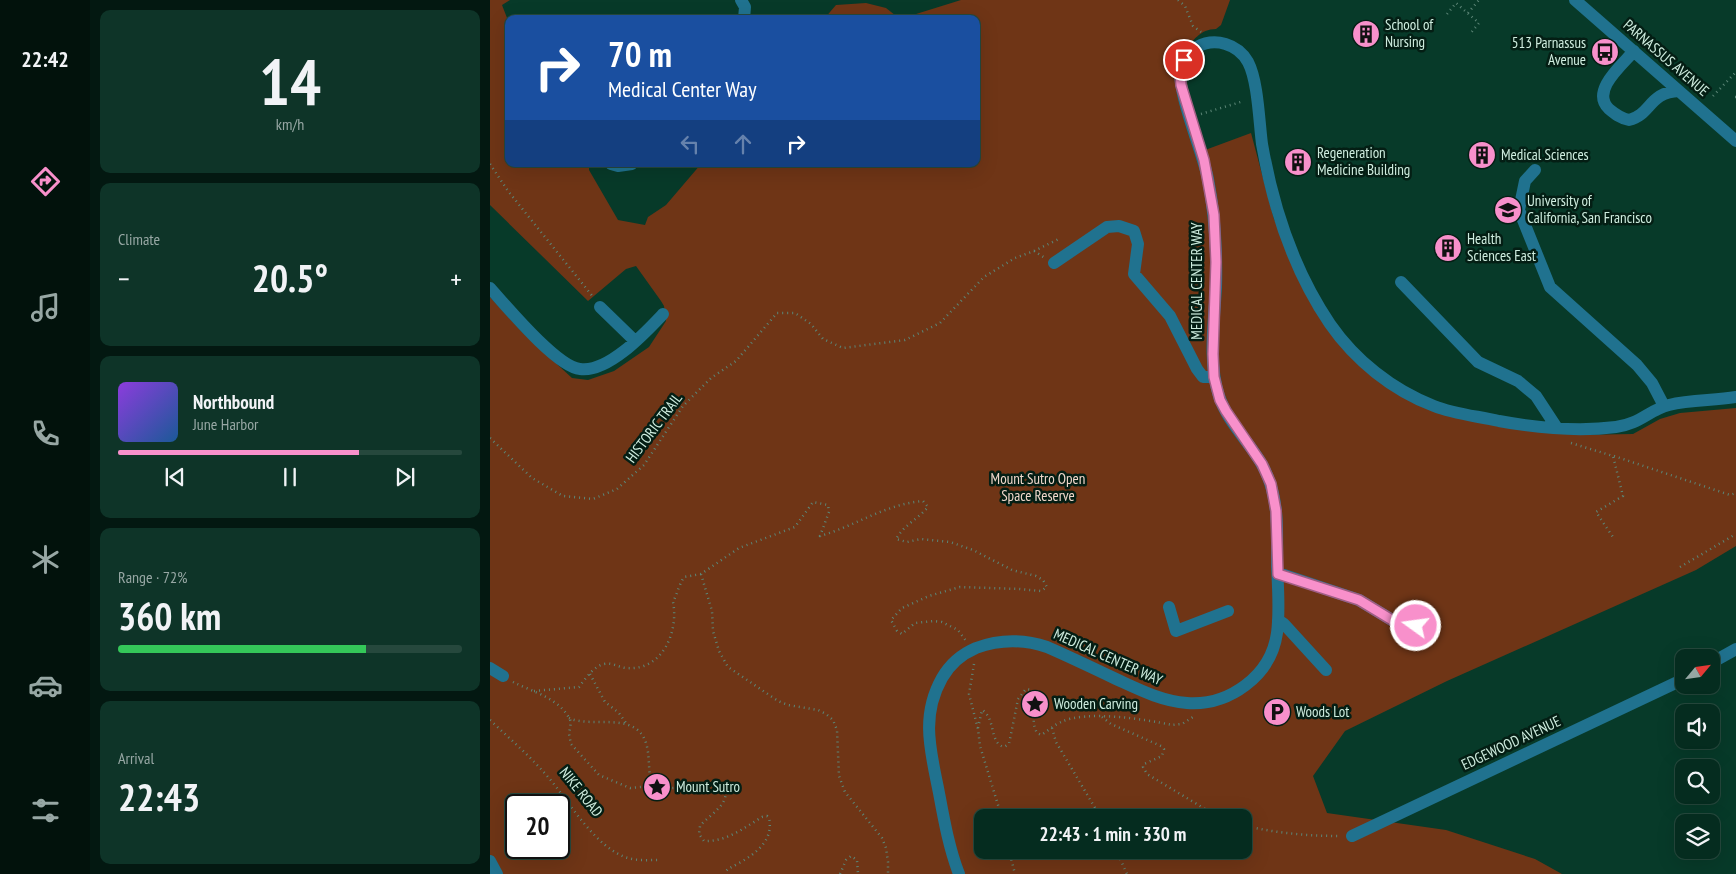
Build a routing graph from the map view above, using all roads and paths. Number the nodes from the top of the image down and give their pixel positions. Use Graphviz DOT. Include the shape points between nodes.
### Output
graph roads {
  1 [pos="741,0"];
  2 [pos="1178,0"];
  3 [pos="1479,0"];
  4 [pos="1575,0"];
  5 [pos="1468,13"];
  6 [pos="1447,14"];
  7 [pos="744,15"];
  8 [pos="1470,34"];
  9 [pos="1213,42"];
  10 [pos="1634,51"];
  11 [pos="1736,72"];
  12 [pos="1679,91"];
  13 [pos="1713,96"];
  14 [pos="1256,98"];
  15 [pos="1190,117"];
  16 [pos="1736,141"];
  17 [pos="490,164"];
  18 [pos="1535,170"];
  19 [pos="1061,238"];
  20 [pos="1034,251"];
  21 [pos="1054,263"];
  22 [pos="1401,282"];
  23 [pos="490,288"];
  24 [pos="600,307"];
  25 [pos="664,314"];
  26 [pos="635,341"];
  27 [pos="1214,377"];
  28 [pos="1736,397"];
  29 [pos="1664,406"];
  30 [pos="1563,428"];
  31 [pos="490,438"];
  32 [pos="1614,456"];
  33 [pos="1736,492"];
  34 [pos="1736,534"];
  35 [pos="1613,537"];
  36 [pos="1680,567"];
  37 [pos="701,574"];
  38 [pos="1278,574"];
  39 [pos="1169,607"];
  40 [pos="1228,612"];
  41 [pos="1278,620"];
  42 [pos="1416,626"];
  43 [pos="1736,649"];
  44 [pos="971,650"];
  45 [pos="1720,658"];
  46 [pos="490,668"];
  47 [pos="1326,670"];
  48 [pos="590,674"];
  49 [pos="503,676"];
  50 [pos="1675,683"];
  51 [pos="534,691"];
  52 [pos="1202,703"];
  53 [pos="1101,716"];
  54 [pos="569,718"];
  55 [pos="490,720"];
  56 [pos="627,724"];
  57 [pos="1052,728"];
  58 [pos="978,729"];
  59 [pos="651,782"];
  60 [pos="999,809"];
  61 [pos="1096,809"];
  62 [pos="1205,809"];
  63 [pos="1252,827"];
  64 [pos="1352,836"];
  65 [pos="1012,859"];
  66 [pos="1120,859"];
  67 [pos="659,860"];
  68 [pos="490,861"];
  69 [pos="497,874"];
  70 [pos="726,874"];
  71 [pos="840,874"];
  72 [pos="858,874"];
  73 [pos="888,874"];
  74 [pos="959,874"];
  75 [pos="1016,874"];
  76 [pos="1126,874"];
  1 -- 7 [label="street"];
  2 -- 9 [label="path" via="1185,6 1193,26"];
  3 -- 5 [label="path"];
  4 -- 10 [label="street, PARNASSUS AVENUE"];
  5 -- 6 [label="path" via="1456,3"];
  5 -- 8 [label="path" via="1479,23"];
  9 -- 14 [label="street" via="1231,46 1244,56 1251,70"];
  9 -- 15 [label="street, MEDICAL CENTER WAY" via="1193,50 1181,66 1181,85"];
  10 -- 12 [label="street, PARNASSUS AVENUE"];
  10 -- 12 [label="street" via="1604,87 1603,102 1617,116 1629,120 1639,116 1663,93"];
  11 -- 13 [label="path"];
  12 -- 16 [label="street, PARNASSUS AVENUE"];
  14 -- 15 [label="path"];
  14 -- 30 [label="street" via="1270,183 1286,235 1314,297 1333,328 1354,353 1390,383 1433,406 1520,424"];
  15 -- 27 [label="street, MEDICAL CENTER WAY" via="1207,174 1214,222"];
  17 -- 24 [label="path"];
  18 -- 29 [label="street" via="1525,181 1518,210 1550,287 1637,365 1652,383"];
  19 -- 20 [label="path, HISTORIC TRAIL"];
  20 -- 21 [label="path"];
  20 -- 31 [label="path, HISTORIC TRAIL" via="1015,258 984,277 940,323 905,340 843,348 823,340 811,324 795,312 777,313 736,361 711,378 683,406 644,465 618,489 593,499 563,496 540,483"];
  21 -- 27 [label="street" via="1107,228 1119,226 1134,231 1138,244 1134,274 1170,316 1203,378"];
  22 -- 30 [label="street" via="1478,362 1518,381 1536,396"];
  23 -- 26 [label="street" via="562,361 578,369 607,363"];
  24 -- 26 [label="street"];
  25 -- 26 [label="street"];
  27 -- 38 [label="street, MEDICAL CENTER WAY" via="1220,400 1262,464 1271,484 1276,511"];
  28 -- 29 [label="street"];
  29 -- 30 [label="street" via="1629,425"];
  30 -- 32 [label="path" via="1569,442"];
  32 -- 33 [label="path" via="1730,495"];
  32 -- 35 [label="path" via="1623,496 1596,512"];
  34 -- 36 [label="path"];
  37 -- 44 [label="path" via="739,548 796,527 813,502 828,505 829,512 820,536 894,506 923,501 928,507 906,525 896,539 950,542 1012,570 1036,576 1048,587 1041,591 960,587 902,608 891,620 902,634 915,623 942,622 958,630"];
  37 -- 48 [label="path" via="684,577 680,583 673,602 673,628 659,658 627,668 602,664"];
  37 -- 73 [label="path" via="712,611 713,631 728,667 778,701 818,710 833,720 837,730 839,776 849,798 882,838"];
  38 -- 41 [label="street, MEDICAL CENTER WAY"];
  38 -- 42 [label="street" via="1359,600 1392,620"];
  39 -- 40 [label="street" via="1176,631"];
  41 -- 47 [label="street"];
  41 -- 52 [label="street, MEDICAL CENTER WAY" via="1272,651 1252,680 1225,698"];
  43 -- 45 [label="street"];
  44 -- 52 [label="street, MEDICAL CENTER WAY" via="1007,641 1034,643 1154,696"];
  44 -- 58 [label="path" via="974,658 969,694"];
  44 -- 74 [label="street, MEDICAL CENTER WAY" via="954,662 943,677 934,696 928,723 942,808"];
  46 -- 49 [label="street"];
  48 -- 51 [label="path" via="579,687"];
  48 -- 56 [label="path" via="605,702"];
  49 -- 51 [label="path"];
  50 -- 64 [label="street, EDGEWOOD AVENUE"];
  51 -- 54 [label="path" via="555,703"];
  52 -- 53 [label="path" via="1201,711 1182,724"];
  53 -- 57 [label="path" via="1069,719"];
  53 -- 62 [label="path" via="1111,724 1161,746 1164,749 1162,756 1144,764 1147,774"];
  54 -- 56 [label="path" via="581,722"];
  54 -- 59 [label="path" via="571,744 599,775 630,788"];
  55 -- 67 [label="path, NIKE ROAD" via="533,760 609,848 626,858"];
  56 -- 59 [label="path" via="640,733 646,743"];
  57 -- 58 [label="path" via="1042,735 1037,733 1033,717 1035,695 1026,688 1018,699 1009,744 1004,747 997,743 990,718 982,710"];
  57 -- 61 [label="path" via="1056,742"];
  58 -- 60 [label="path"];
  59 -- 70 [label="path" via="667,788 720,781 724,784 726,795 721,806 700,826 699,834 704,840 718,840 762,817 769,818 769,833 764,844 728,869"];
  63 -- 64 [label="path" via="1297,834"];
  65 -- 75 [label="path"];
  66 -- 76 [label="path"];
  68 -- 69 [label="street"];
  71 -- 72 [label="path" via="851,856 857,860"];
}
